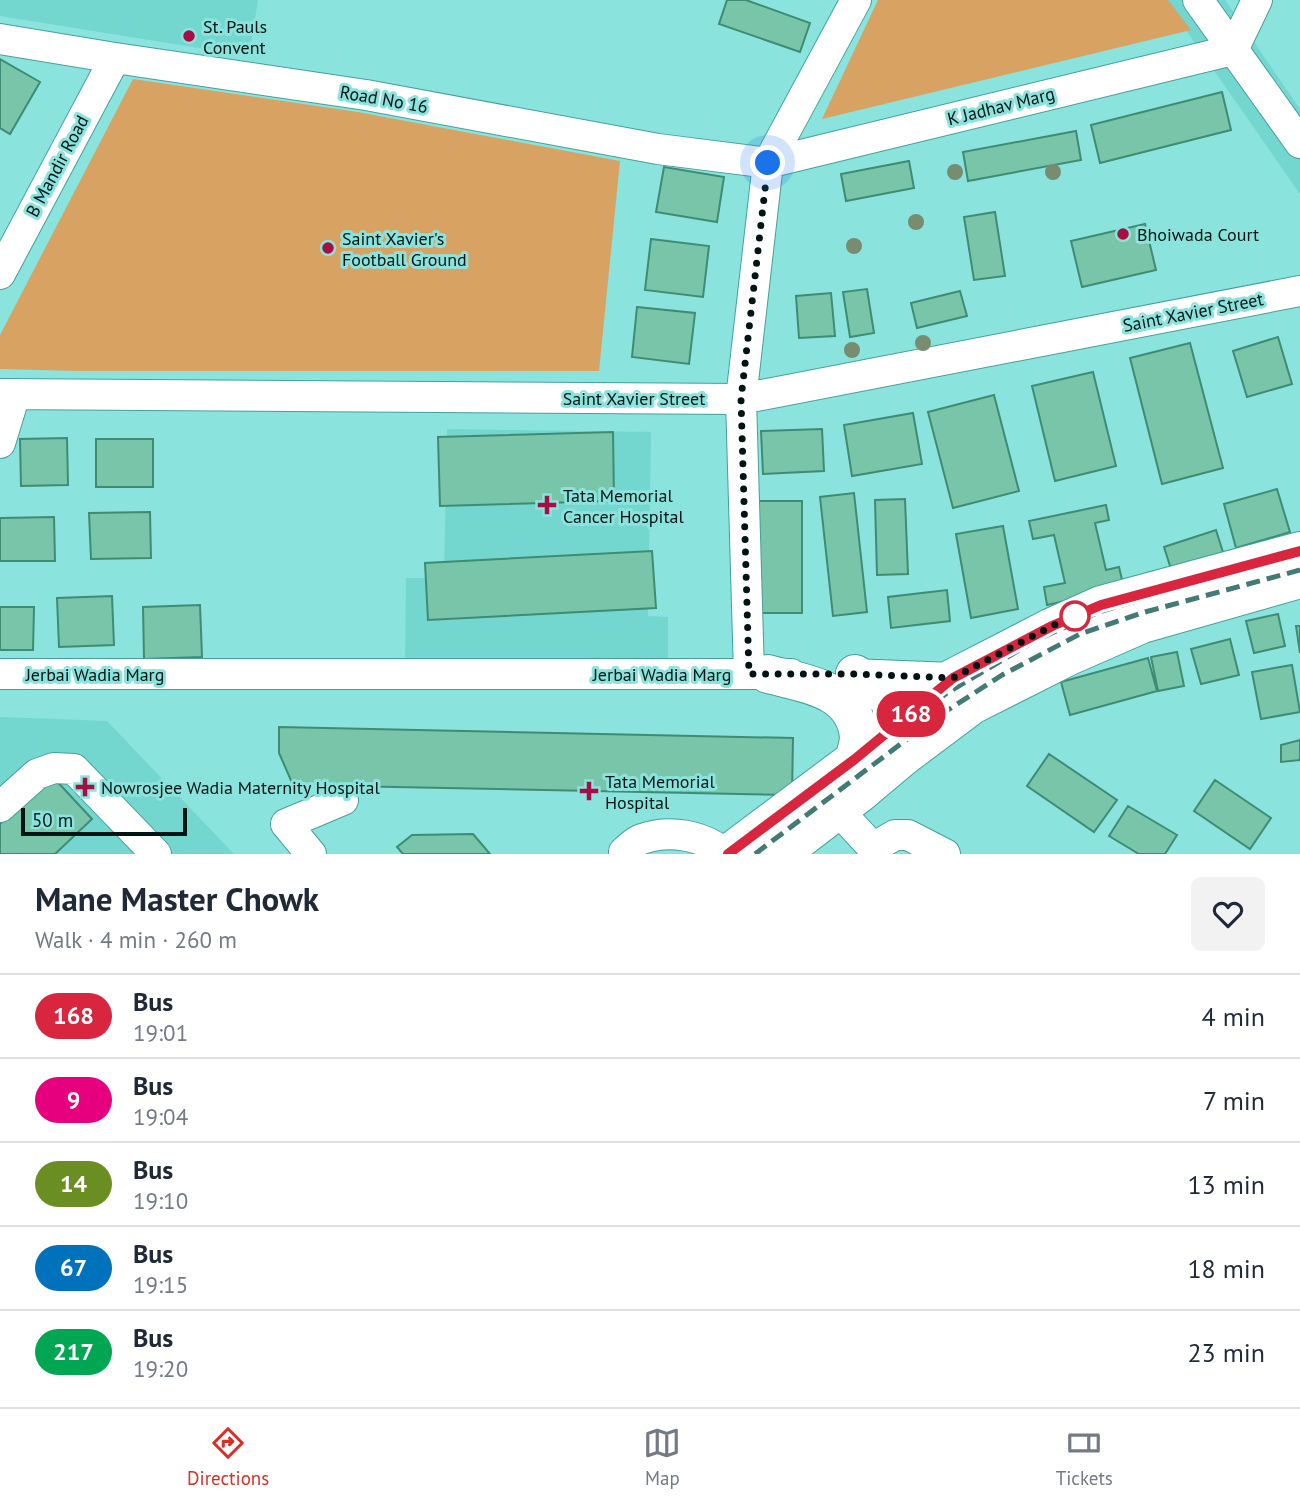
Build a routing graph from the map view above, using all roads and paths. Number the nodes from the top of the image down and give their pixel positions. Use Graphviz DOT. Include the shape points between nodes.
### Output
graph roads {
  1 [pos="856,0"];
  2 [pos="1198,0"];
  3 [pos="1257,0"];
  4 [pos="0,39"];
  5 [pos="1233,50"];
  6 [pos="115,58"];
  7 [pos="1300,143"];
  8 [pos="768,163"];
  9 [pos="0,274"];
  10 [pos="1300,291"];
  11 [pos="7,394"];
  12 [pos="741,399"];
  13 [pos="0,443"];
  14 [pos="1300,551"];
  15 [pos="1300,579"];
  16 [pos="0,674"];
  17 [pos="759,674"];
  18 [pos="855,674"];
  19 [pos="962,692"];
  20 [pos="900,741"];
  21 [pos="851,788"];
  22 [pos="343,800"];
  23 [pos="0,807"];
  24 [pos="875,851"];
  25 [pos="156,854"];
  26 [pos="311,854"];
  27 [pos="624,854"];
  28 [pos="727,854"];
  29 [pos="780,854"];
  30 [pos="945,854"];
  1 -- 8 [label="street"];
  2 -- 5 [label="street"];
  3 -- 5 [label="street"];
  4 -- 6 [label="street, Road No 16"];
  5 -- 7 [label="street"];
  5 -- 8 [label="street, K Jadhav Marg"];
  6 -- 8 [label="street, Road No 16" via="366,95 658,149"];
  6 -- 9 [label="street, B Mandir Road"];
  8 -- 12 [label="street"];
  10 -- 12 [label="street, Saint Xavier Street"];
  11 -- 12 [label="street, Saint Xavier Street"];
  11 -- 13 [label="street"];
  12 -- 17 [label="street"];
  14 -- 19 [label="main road" via="1101,605 1052,626"];
  15 -- 19 [label="main road, Jerbai Wadia Marg" via="1142,624 1069,656"];
  16 -- 17 [label="street, Jerbai Wadia Marg"];
  17 -- 18 [label="street, Jerbai Wadia Marg"];
  17 -- 21 [label="main road" via="807,684 847,704 859,740"];
  18 -- 19 [label="street, Jerbai Wadia Marg"];
  18 -- 20 [label="main road" via="890,699"];
  19 -- 20 [label="main road"];
  20 -- 21 [label="main road"];
  21 -- 24 [label="street"];
  21 -- 28 [label="main road"];
  21 -- 29 [label="main road"];
  22 -- 26 [label="street" via="286,824"];
  23 -- 25 [label="street" via="37,774 54,768 74,769"];
  24 -- 30 [label="street" via="895,835 908,835"];
  27 -- 28 [label="street" via="639,839 660,834 688,835"];
}
